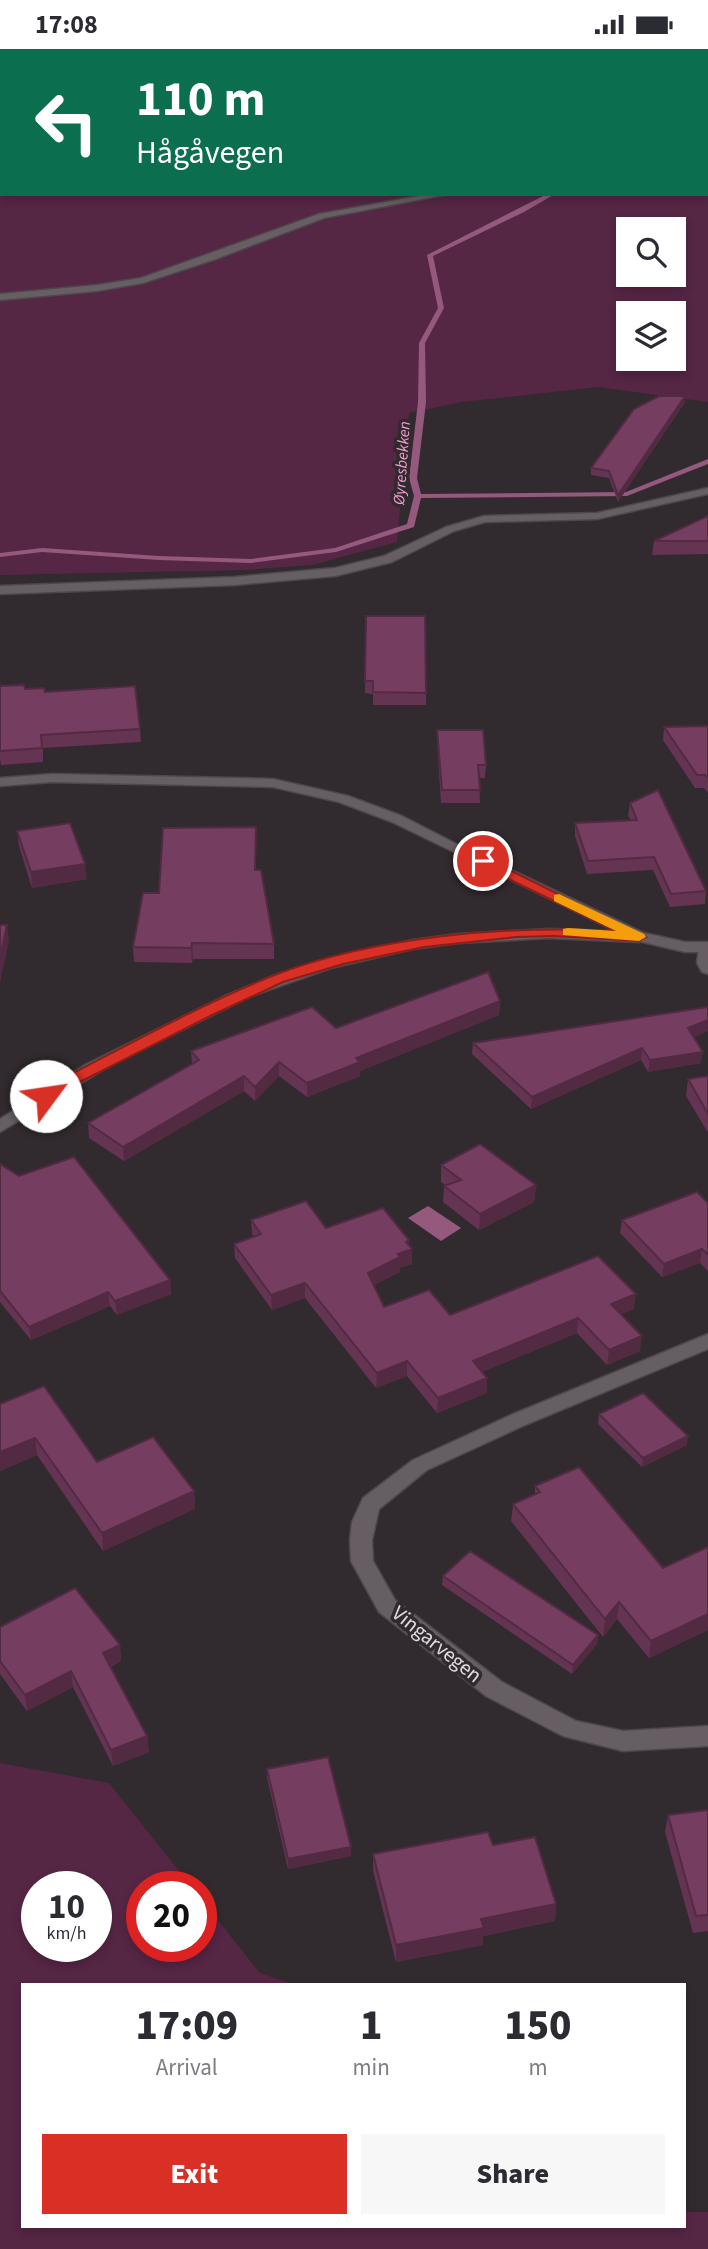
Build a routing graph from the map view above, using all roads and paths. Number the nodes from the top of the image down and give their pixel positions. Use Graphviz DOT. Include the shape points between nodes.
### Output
graph roads {
  1 [pos="434,196"];
  2 [pos="0,297"];
  3 [pos="708,491"];
  4 [pos="0,590"];
  5 [pos="0,782"];
  6 [pos="639,937"];
  7 [pos="707,947"];
  8 [pos="708,969"];
  9 [pos="0,1127"];
  10 [pos="708,1341"];
  11 [pos="708,1736"];
  1 -- 2 [label="street" via="322,216 143,279"];
  3 -- 4 [label="street" via="597,516 484,519 450,529 388,559 335,572 235,581"];
  5 -- 6 [label="street" via="273,783 343,799 397,819"];
  6 -- 7 [label="street"];
  6 -- 9 [label="street" via="553,932 471,937 315,967 207,1011 63,1084"];
  7 -- 8 [label="street"];
  10 -- 11 [label="street, Vingarvegen" via="421,1465 370,1504 361,1539 362,1561 387,1606 494,1689 571,1729 623,1741"];
}
